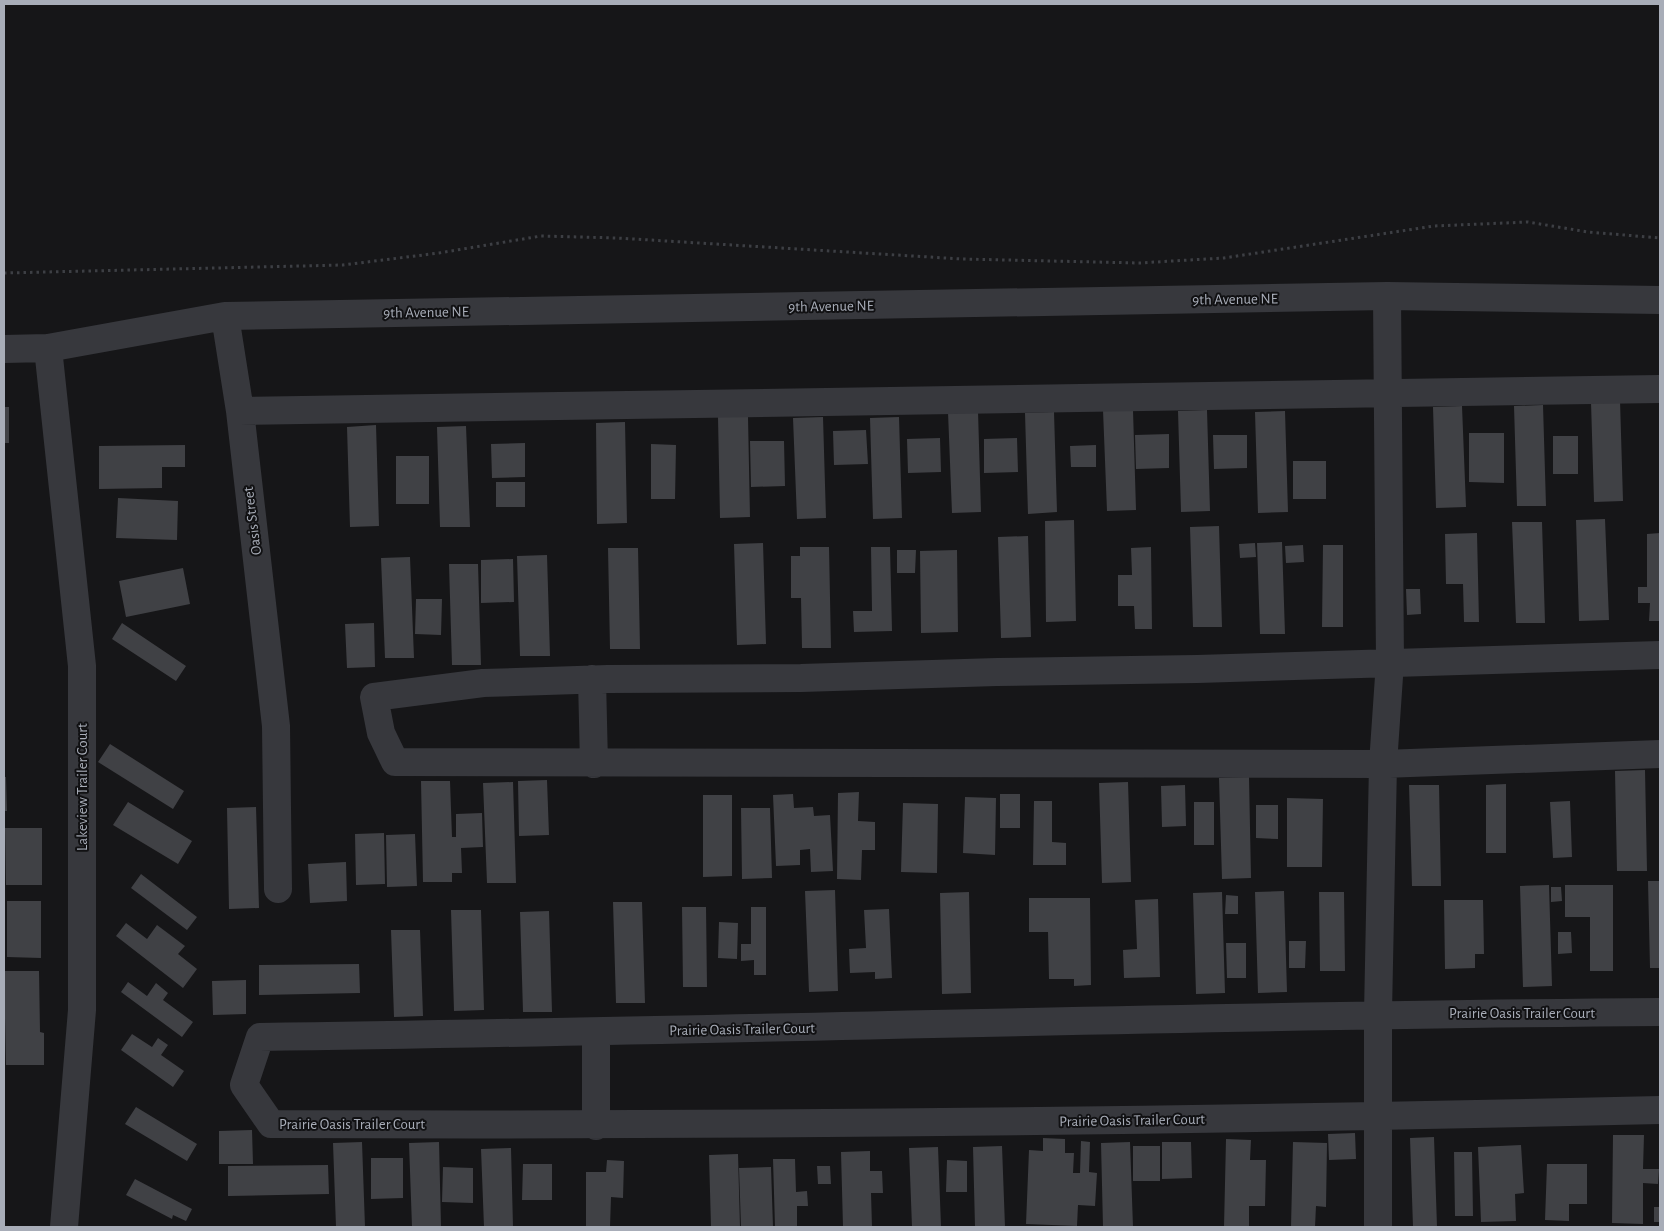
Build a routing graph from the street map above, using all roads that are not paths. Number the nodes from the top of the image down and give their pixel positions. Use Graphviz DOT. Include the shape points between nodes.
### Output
graph roads {
  1 [pos="1387,296"];
  2 [pos="1660,300"];
  3 [pos="225,316"];
  4 [pos="48,348"];
  5 [pos="4,349"];
  6 [pos="1660,389"];
  7 [pos="1389,394"];
  8 [pos="240,411"];
  9 [pos="1660,655"];
  10 [pos="1390,662"];
  11 [pos="592,679"];
  12 [pos="1660,754"];
  13 [pos="594,764"];
  14 [pos="1383,764"];
  15 [pos="278,889"];
  16 [pos="1660,1012"];
  17 [pos="1378,1014"];
  18 [pos="596,1033"];
  19 [pos="1660,1110"];
  20 [pos="1378,1117"];
  21 [pos="596,1126"];
  22 [pos="64,1227"];
  23 [pos="1378,1227"];
  1 -- 2 [label="street, 9th Avenue NE"];
  1 -- 3 [label="street, 9th Avenue NE"];
  1 -- 7 [label="street"];
  3 -- 4 [label="street, 9th Avenue NE"];
  3 -- 8 [label="street, Oasis Street"];
  4 -- 5 [label="street, 9th Avenue NE"];
  4 -- 22 [label="street, Lakeview Trailer Court" via="82,666 82,1010"];
  6 -- 7 [label="street"];
  7 -- 8 [label="street"];
  7 -- 10 [label="street"];
  8 -- 15 [label="street, Oasis Street" via="276,726"];
  9 -- 10 [label="street"];
  10 -- 11 [label="street" via="1197,670"];
  10 -- 14 [label="street"];
  11 -- 13 [label="street"];
  11 -- 13 [label="street" via="483,683 374,697 381,733 395,762"];
  12 -- 14 [label="street"];
  13 -- 14 [label="street"];
  14 -- 17 [label="street"];
  16 -- 17 [label="street, Prairie Oasis Trailer Court"];
  17 -- 18 [label="street, Prairie Oasis Trailer Court"];
  17 -- 20 [label="street"];
  18 -- 21 [label="street"];
  18 -- 21 [label="street, Prairie Oasis Trailer Court" via="260,1038 244,1085 271,1124"];
  19 -- 20 [label="street, Prairie Oasis Trailer Court"];
  20 -- 21 [label="street, Prairie Oasis Trailer Court"];
  20 -- 23 [label="street"];
}
